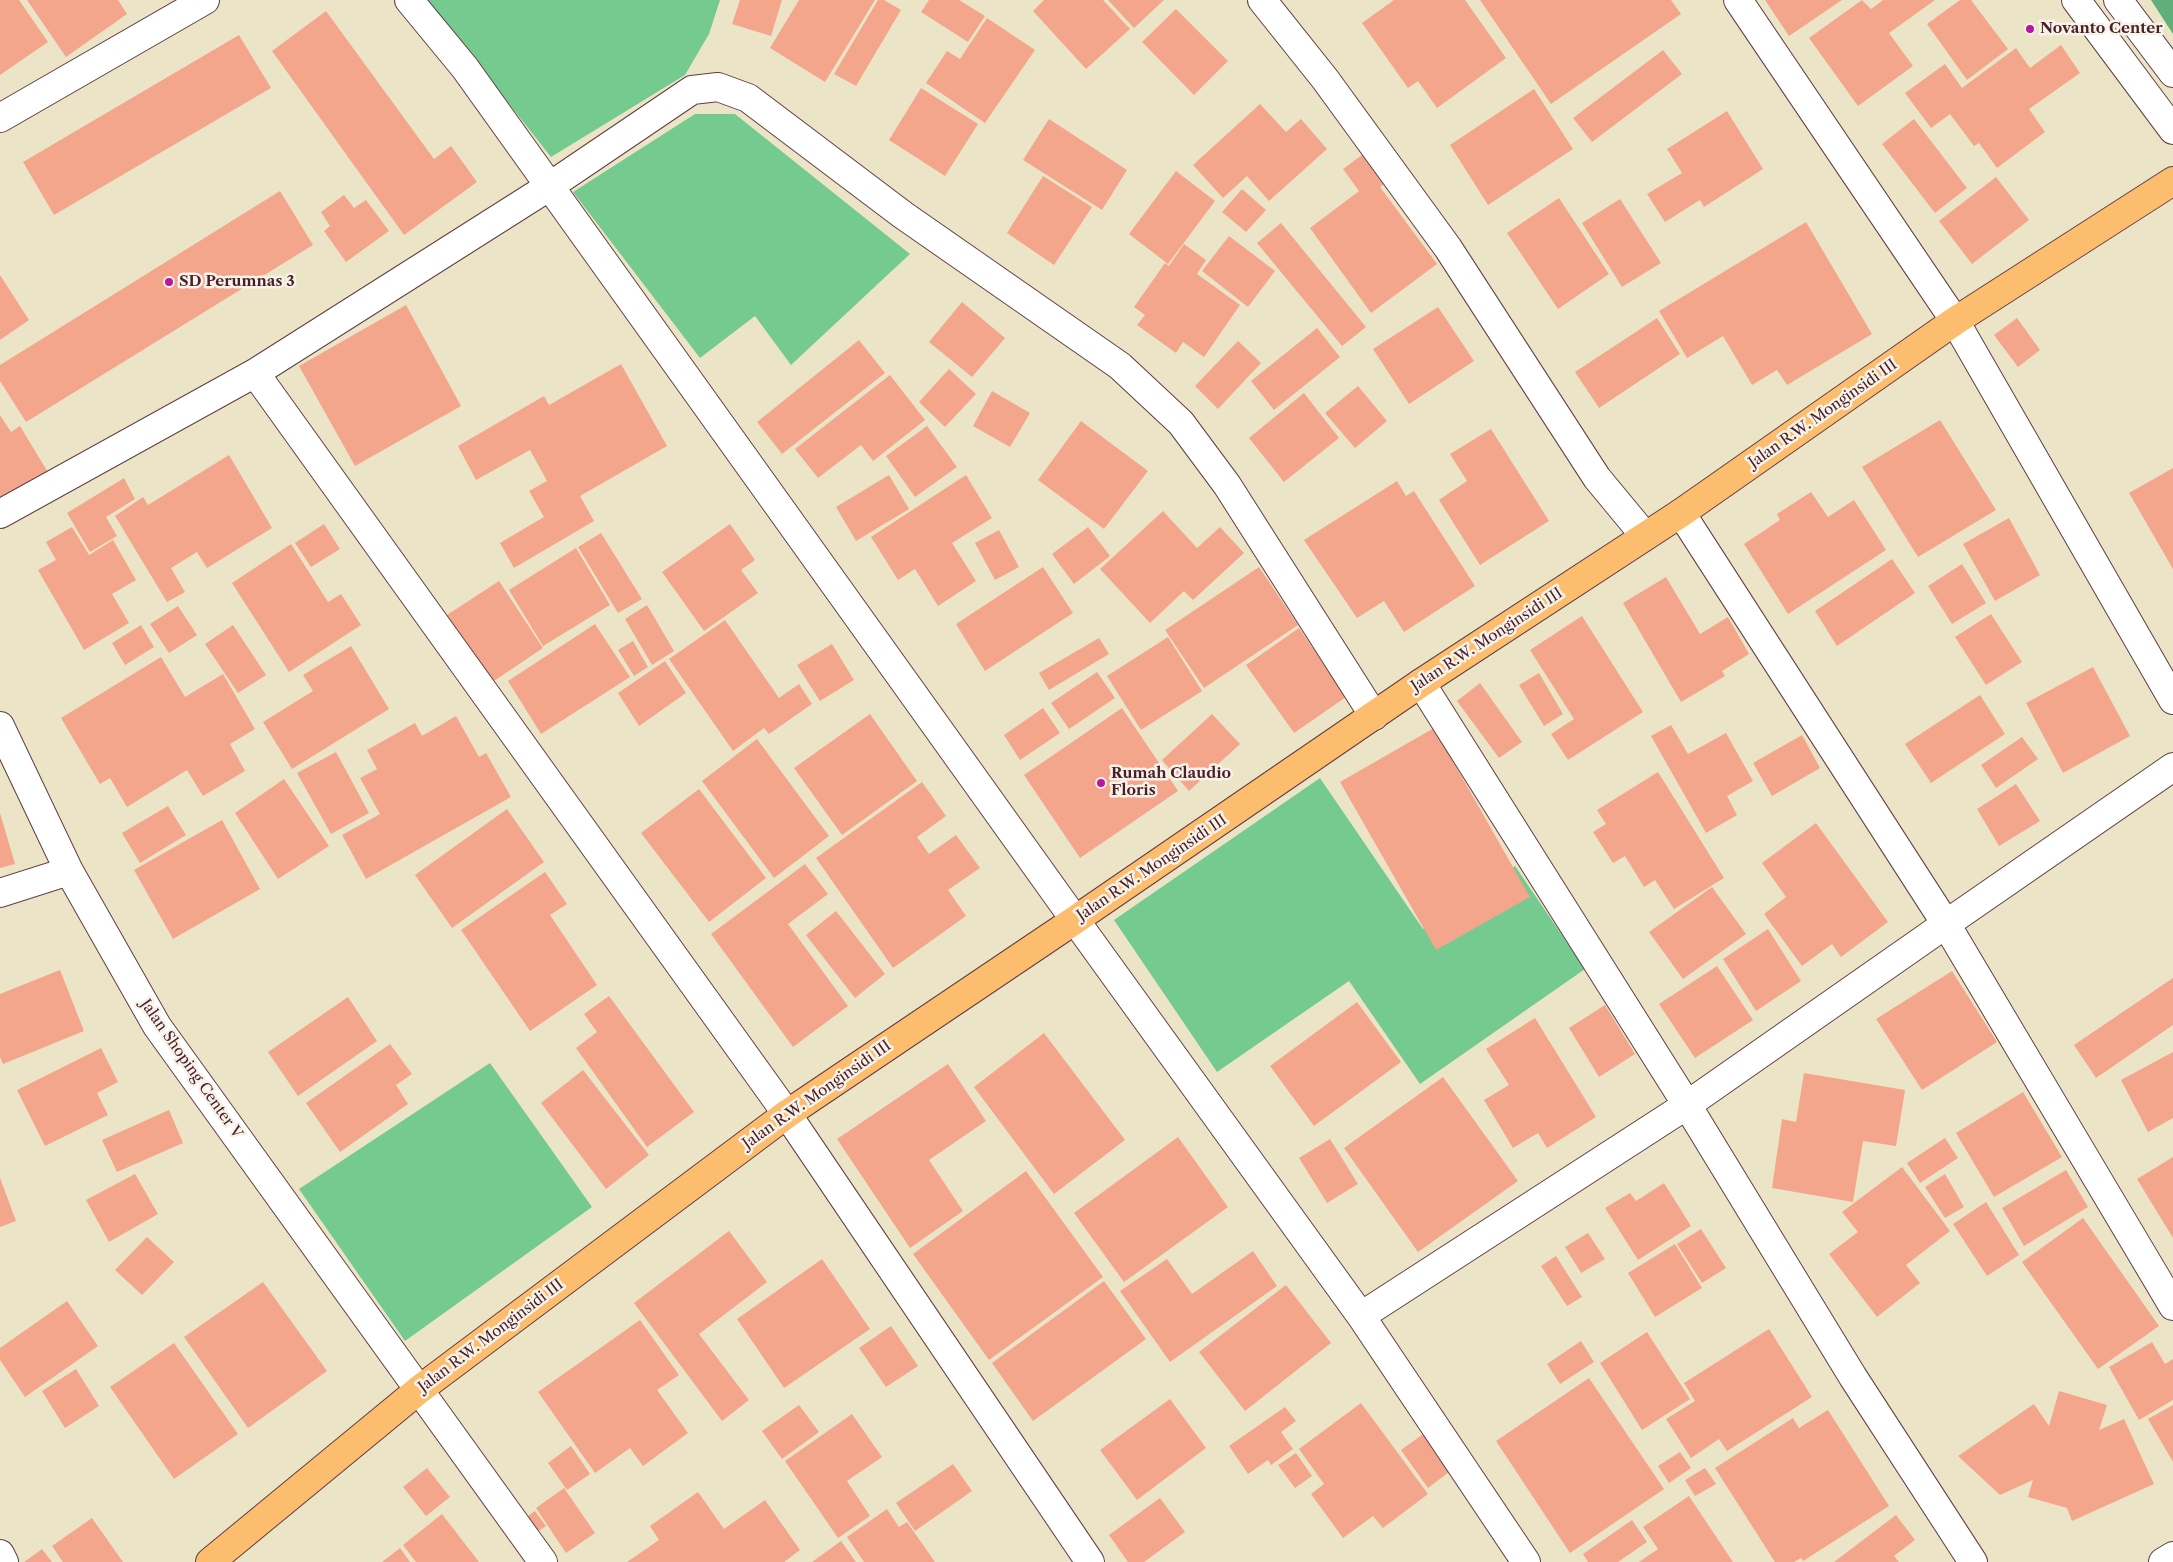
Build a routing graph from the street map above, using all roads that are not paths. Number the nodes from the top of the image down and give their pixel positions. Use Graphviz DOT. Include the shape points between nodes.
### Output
graph roads {
  1 [pos="205,0"];
  2 [pos="409,0"];
  3 [pos="1262,0"];
  4 [pos="1738,0"];
  5 [pos="2076,0"];
  6 [pos="2118,0"];
  7 [pos="2173,73"];
  8 [pos="0,118"];
  9 [pos="2173,130"];
  10 [pos="2173,181"];
  11 [pos="550,186"];
  12 [pos="1955,322"];
  13 [pos="255,373"];
  14 [pos="1681,513"];
  15 [pos="0,514"];
  16 [pos="1645,536"];
  17 [pos="1421,683"];
  18 [pos="2173,700"];
  19 [pos="1374,716"];
  20 [pos="0,726"];
  21 [pos="2173,767"];
  22 [pos="69,871"];
  23 [pos="0,893"];
  24 [pos="1075,920"];
  25 [pos="1946,924"];
  26 [pos="1687,1105"];
  27 [pos="787,1114"];
  28 [pos="2173,1306"];
  29 [pos="1361,1316"];
  30 [pos="420,1389"];
  31 [pos="0,1554"];
  32 [pos="2173,1556"];
  33 [pos="4,1562"];
  34 [pos="210,1562"];
  35 [pos="543,1562"];
  36 [pos="1090,1562"];
  37 [pos="1526,1562"];
  38 [pos="1972,1562"];
  39 [pos="2163,1562"];
  1 -- 8 [label="street"];
  2 -- 11 [label="street" via="465,68"];
  3 -- 16 [label="street" via="1325,79 1448,248 1597,478"];
  4 -- 12 [label="street"];
  5 -- 9 [label="street"];
  6 -- 7 [label="street"];
  10 -- 12 [label="main road, Jalan R.W. Monginsidi III"];
  11 -- 13 [label="street"];
  11 -- 19 [label="street" via="692,90 718,87 748,98 903,215 1120,366 1181,423 1227,485"];
  11 -- 24 [label="street"];
  12 -- 14 [label="main road, Jalan R.W. Monginsidi III"];
  12 -- 18 [label="street"];
  13 -- 15 [label="street"];
  13 -- 27 [label="street"];
  14 -- 16 [label="main road, Jalan R.W. Monginsidi III"];
  14 -- 25 [label="street"];
  16 -- 17 [label="main road, Jalan R.W. Monginsidi III"];
  17 -- 19 [label="main road, Jalan R.W. Monginsidi III"];
  17 -- 26 [label="street"];
  19 -- 24 [label="main road, Jalan R.W. Monginsidi III"];
  20 -- 22 [label="street, Jalan Shoping Center V"];
  21 -- 25 [label="street"];
  22 -- 23 [label="street"];
  22 -- 30 [label="street, Jalan Shoping Center V" via="157,1026"];
  24 -- 27 [label="main road, Jalan R.W. Monginsidi III"];
  24 -- 29 [label="street"];
  25 -- 26 [label="street"];
  25 -- 28 [label="street"];
  26 -- 29 [label="street"];
  26 -- 38 [label="street" via="1853,1377"];
  27 -- 30 [label="main road, Jalan R.W. Monginsidi III"];
  27 -- 36 [label="street"];
  29 -- 37 [label="street"];
  30 -- 34 [label="main road, Jalan R.W. Monginsidi III"];
  30 -- 35 [label="street, Jalan Shoping Center V"];
  31 -- 33 [label="street"];
  32 -- 39 [label="street"];
}
